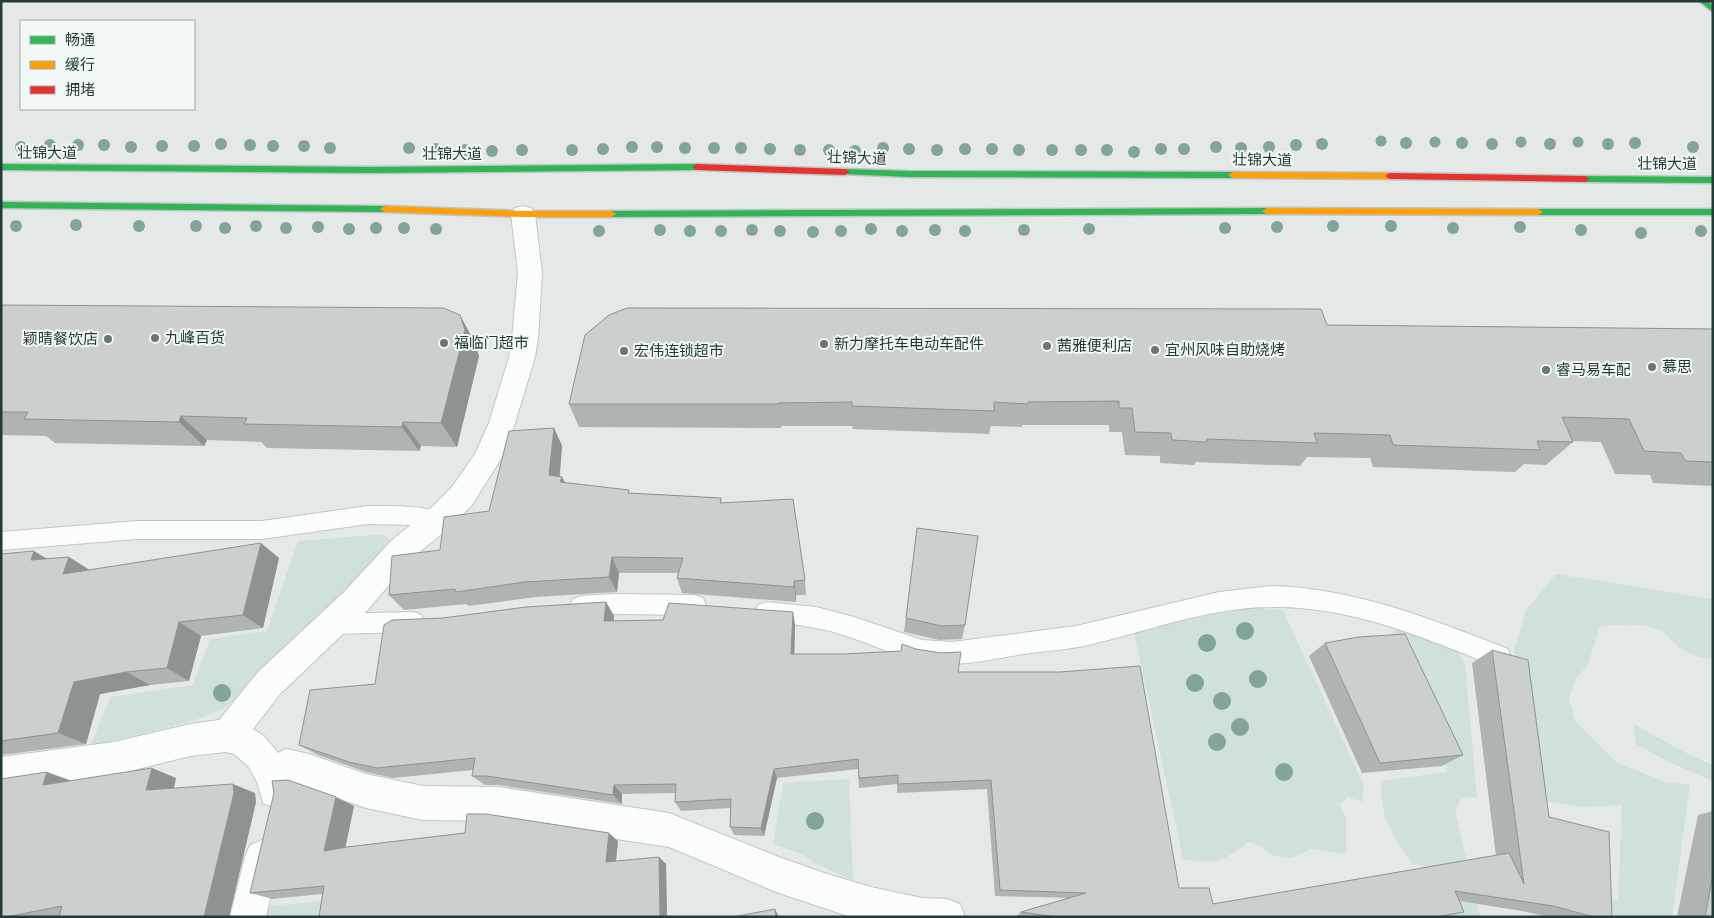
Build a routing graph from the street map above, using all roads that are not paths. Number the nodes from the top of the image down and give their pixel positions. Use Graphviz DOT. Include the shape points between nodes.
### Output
graph roads {
  1 [pos="1703,1"];
  2 [pos="1713,10"];
  3 [pos="1,168"];
  4 [pos="1713,180"];
  5 [pos="1,205"];
  6 [pos="1713,212"];
  7 [pos="523,214"];
  8 [pos="438,520"];
  9 [pos="2,542"];
  10 [pos="715,607"];
  11 [pos="565,608"];
  12 [pos="744,610"];
  13 [pos="431,621"];
  14 [pos="333,624"];
  15 [pos="1500,657"];
  16 [pos="226,736"];
  17 [pos="270,773"];
  18 [pos="1,774"];
  19 [pos="248,917"];
  20 [pos="947,917"];
  1 -- 2 [label="main road"];
  3 -- 4 [label="main road, 壮锦大道" via="369,170 685,167 909,174"];
  5 -- 7 [label="main road" via="348,208"];
  6 -- 7 [label="main road"];
  7 -- 8 [label="street" via="530,273 522,357 494,446 475,479"];
  8 -- 9 [label="lane" via="368,515 262,530 137,530"];
  8 -- 14 [label="street" via="402,549"];
  10 -- 11 [label="lane" via="614,604"];
  12 -- 15 [label="lane" via="793,613 864,630 914,649 939,653 1090,634 1165,613 1230,600 1296,597 1378,611"];
  13 -- 14 [label="lane"];
  14 -- 16 [label="street" via="269,683"];
  16 -- 17 [label="street" via="246,741 260,754"];
  16 -- 18 [label="street" via="198,739 129,756"];
  17 -- 19 [label="street" via="275,785 275,802"];
  17 -- 20 [label="street" via="286,766 366,791 423,803 499,804 669,830 824,891 922,916"];
}
